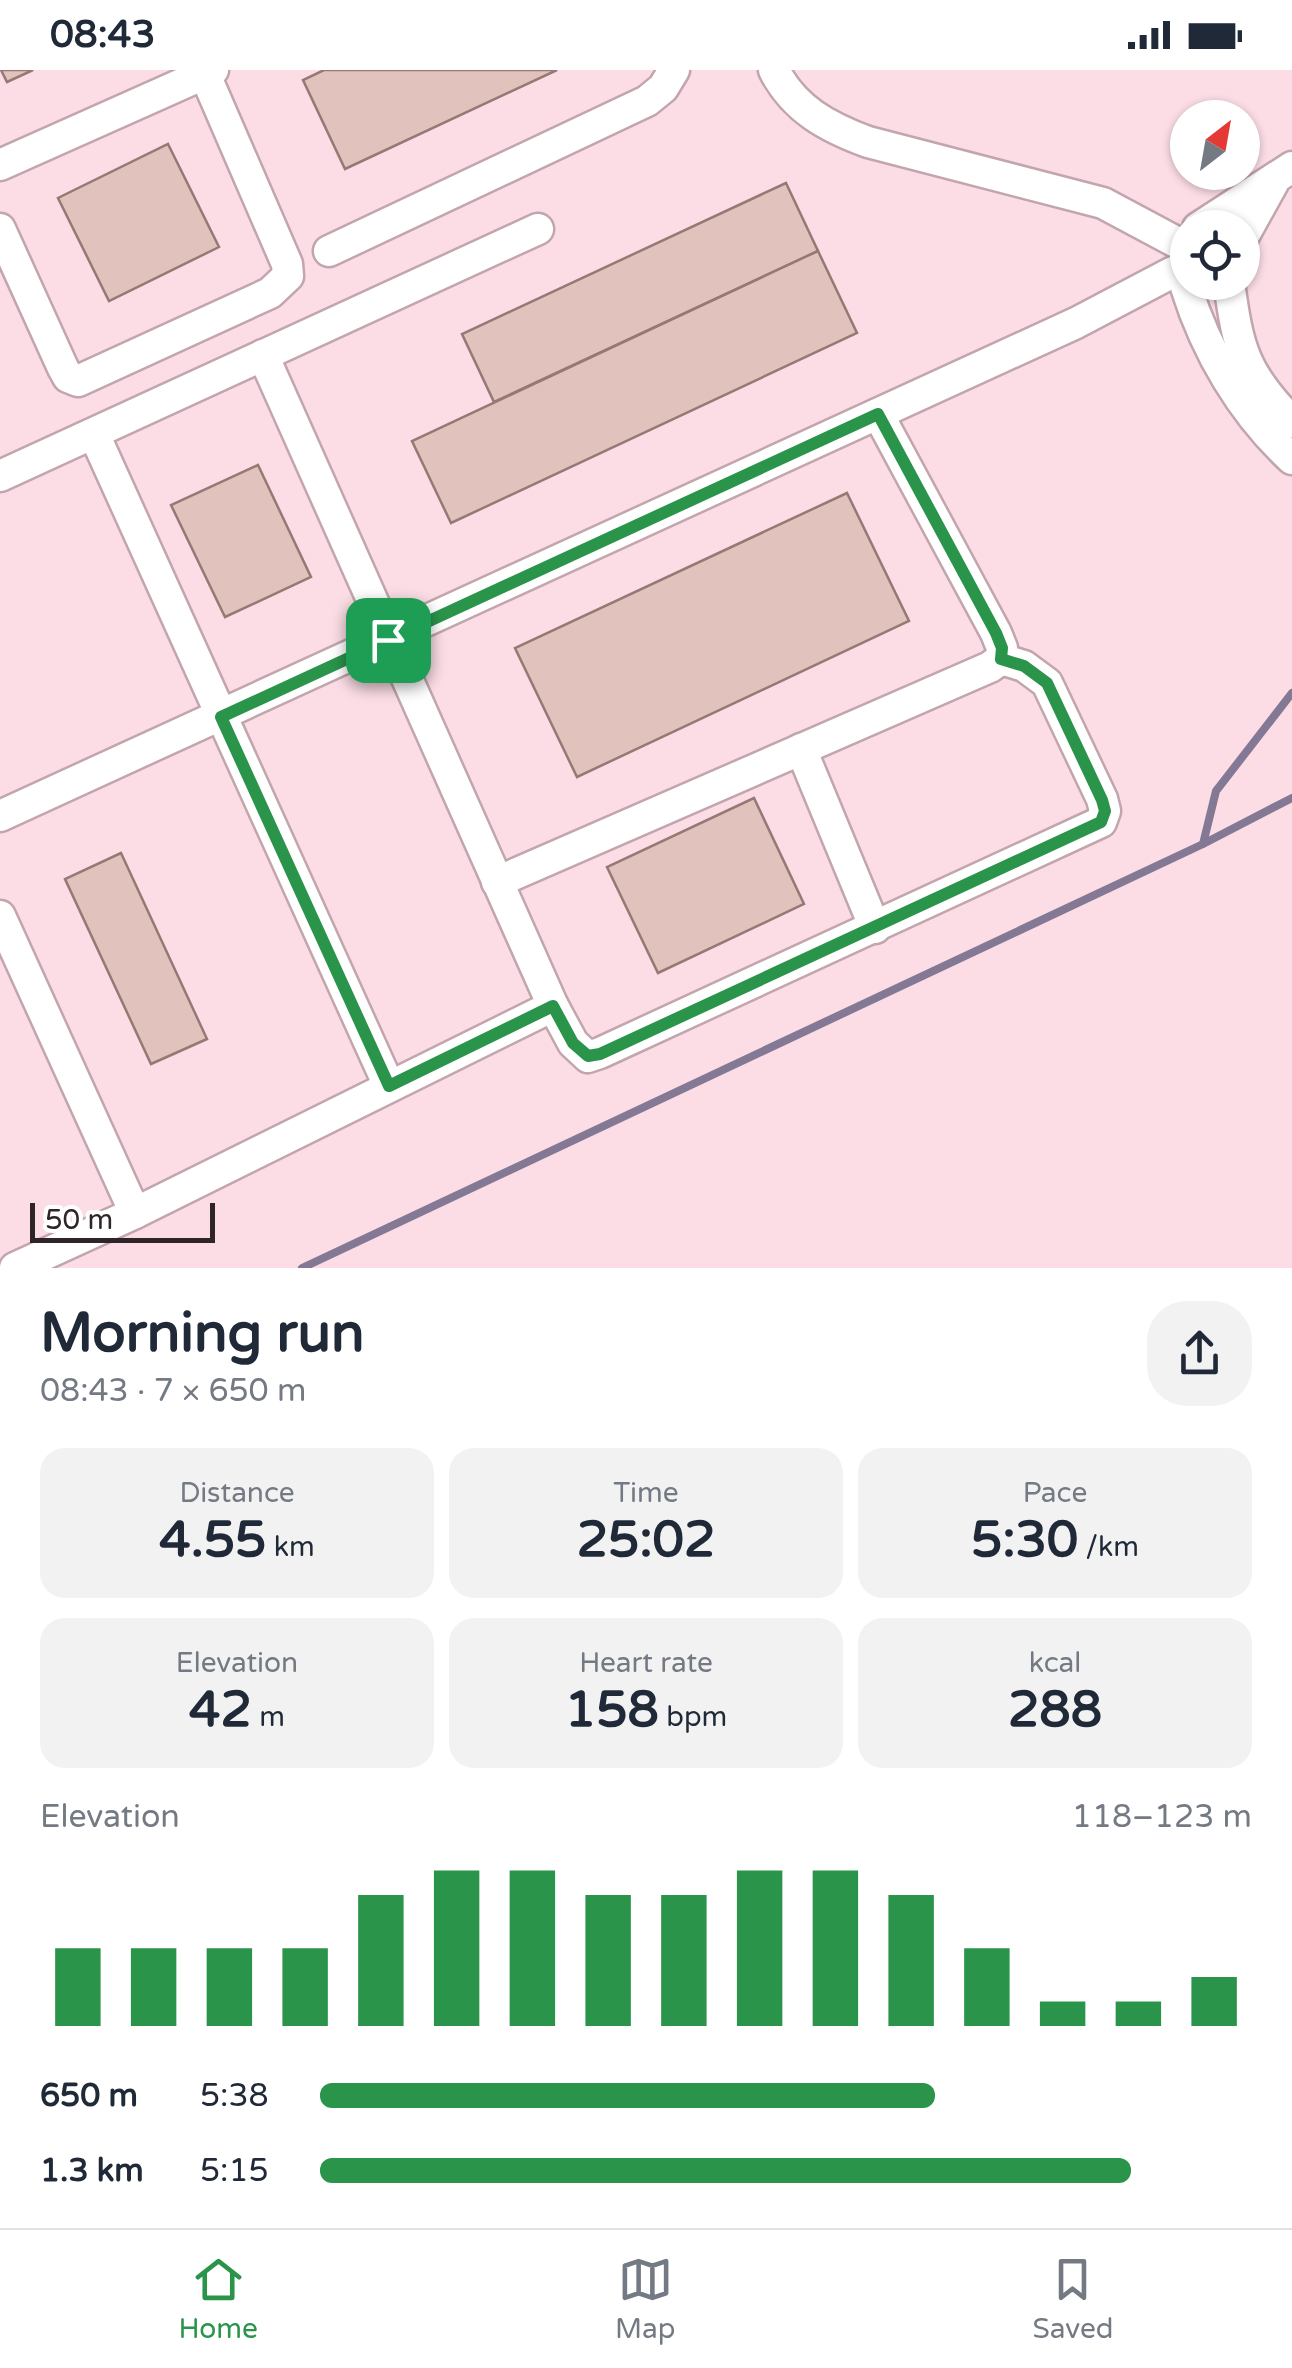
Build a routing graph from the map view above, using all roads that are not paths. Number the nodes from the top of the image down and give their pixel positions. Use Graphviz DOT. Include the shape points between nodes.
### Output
graph roads {
  1 [pos="674,70"];
  2 [pos="774,70"];
  3 [pos="207,71"];
  4 [pos="0,165"];
  5 [pos="1283,174"];
  6 [pos="1237,210"];
  7 [pos="1260,210"];
  8 [pos="538,228"];
  9 [pos="0,229"];
  10 [pos="1170,243"];
  11 [pos="329,251"];
  12 [pos="1170,261"];
  13 [pos="1193,300"];
  14 [pos="1230,300"];
  15 [pos="263,355"];
  16 [pos="878,414"];
  17 [pos="1292,422"];
  18 [pos="94,434"];
  19 [pos="1290,458"];
  20 [pos="0,476"];
  21 [pos="388,640"];
  22 [pos="1001,659"];
  23 [pos="221,717"];
  24 [pos="801,749"];
  25 [pos="0,816"];
  26 [pos="496,882"];
  27 [pos="0,916"];
  28 [pos="874,928"];
  29 [pos="553,1006"];
  30 [pos="389,1086"];
  31 [pos="136,1213"];
  32 [pos="0,1244"];
  33 [pos="13,1268"];
  1 -- 11 [label="street" via="647,101"];
  2 -- 10 [label="street" via="786,93 838,132 1104,203"];
  3 -- 4 [label="street"];
  3 -- 9 [label="street" via="288,264 288,276 270,293 78,381 68,378"];
  5 -- 6 [label="street"];
  5 -- 7 [label="street"];
  8 -- 15 [label="street"];
  12 -- 16 [label="street" via="1076,323"];
  13 -- 19 [label="street" via="1214,357"];
  14 -- 17 [label="street" via="1246,364"];
  15 -- 18 [label="street"];
  15 -- 21 [label="street"];
  16 -- 21 [label="street"];
  16 -- 22 [label="street" via="996,633"];
  18 -- 20 [label="street"];
  18 -- 23 [label="street"];
  21 -- 23 [label="street"];
  21 -- 26 [label="street"];
  22 -- 24 [label="street"];
  22 -- 28 [label="street" via="1047,683 1102,800 1101,822"];
  23 -- 25 [label="street"];
  23 -- 30 [label="street"];
  24 -- 26 [label="street"];
  24 -- 28 [label="street"];
  26 -- 29 [label="street"];
  27 -- 31 [label="street"];
  28 -- 29 [label="street" via="588,1056"];
  29 -- 30 [label="street"];
  30 -- 31 [label="street"];
  31 -- 33 [label="street"];
  32 -- 33 [label="street"];
}
